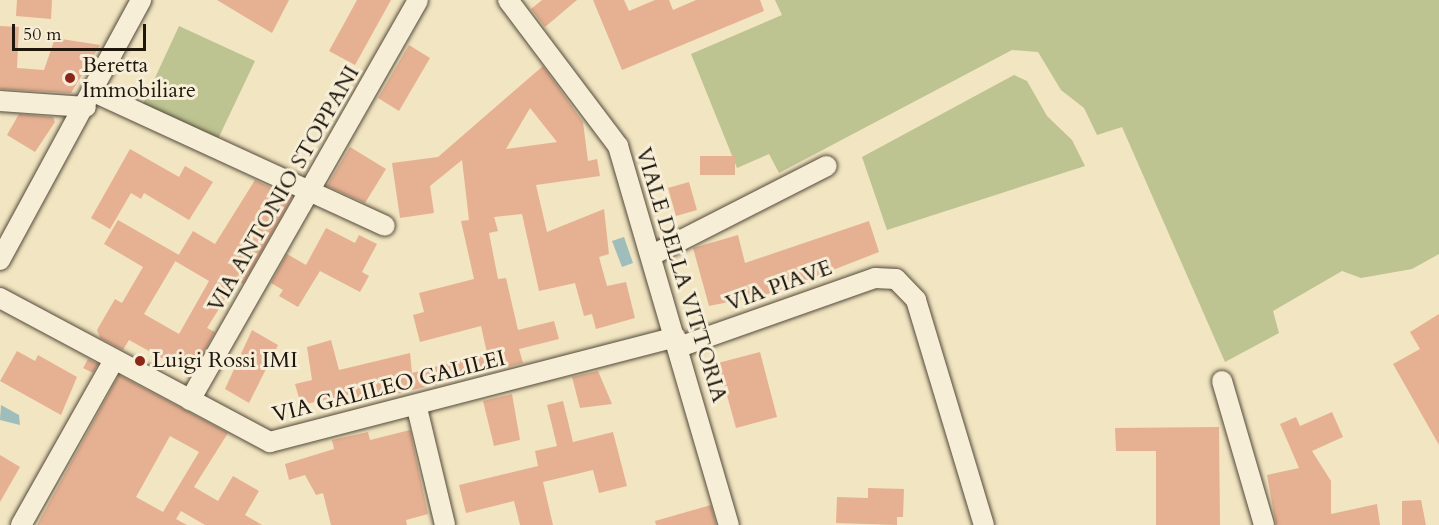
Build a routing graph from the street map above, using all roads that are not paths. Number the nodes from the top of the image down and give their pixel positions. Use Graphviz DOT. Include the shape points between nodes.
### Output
graph roads {
  1 [pos="141,0"];
  2 [pos="418,0"];
  3 [pos="511,1"];
  4 [pos="90,100"];
  5 [pos="0,101"];
  6 [pos="827,166"];
  7 [pos="310,194"];
  8 [pos="385,226"];
  9 [pos="652,255"];
  10 [pos="0,260"];
  11 [pos="0,298"];
  12 [pos="677,342"];
  13 [pos="114,360"];
  14 [pos="1222,381"];
  15 [pos="190,400"];
  16 [pos="417,408"];
  17 [pos="21,525"];
  18 [pos="445,525"];
  19 [pos="729,525"];
  20 [pos="984,525"];
  21 [pos="1264,525"];
  1 -- 4 [label="street"];
  2 -- 7 [label="street, VIA ANTONIO STOPPANI"];
  3 -- 9 [label="street, VIALE DELLA VITTORIA" via="606,124 625,163"];
  4 -- 5 [label="street"];
  4 -- 7 [label="street"];
  4 -- 10 [label="street"];
  6 -- 9 [label="street"];
  7 -- 8 [label="street"];
  7 -- 15 [label="street, VIA ANTONIO STOPPANI"];
  9 -- 12 [label="street, VIALE DELLA VITTORIA"];
  11 -- 13 [label="street, VIA GALILEO GALILEI"];
  12 -- 16 [label="street, VIA GALILEO GALILEI"];
  12 -- 19 [label="street, VIALE DELLA VITTORIA"];
  12 -- 20 [label="street, VIA PIAVE" via="874,278 896,279 916,300"];
  13 -- 15 [label="street, VIA GALILEO GALILEI"];
  13 -- 17 [label="street"];
  14 -- 21 [label="street"];
  15 -- 16 [label="street, VIA GALILEO GALILEI" via="270,442"];
  16 -- 18 [label="street"];
}
